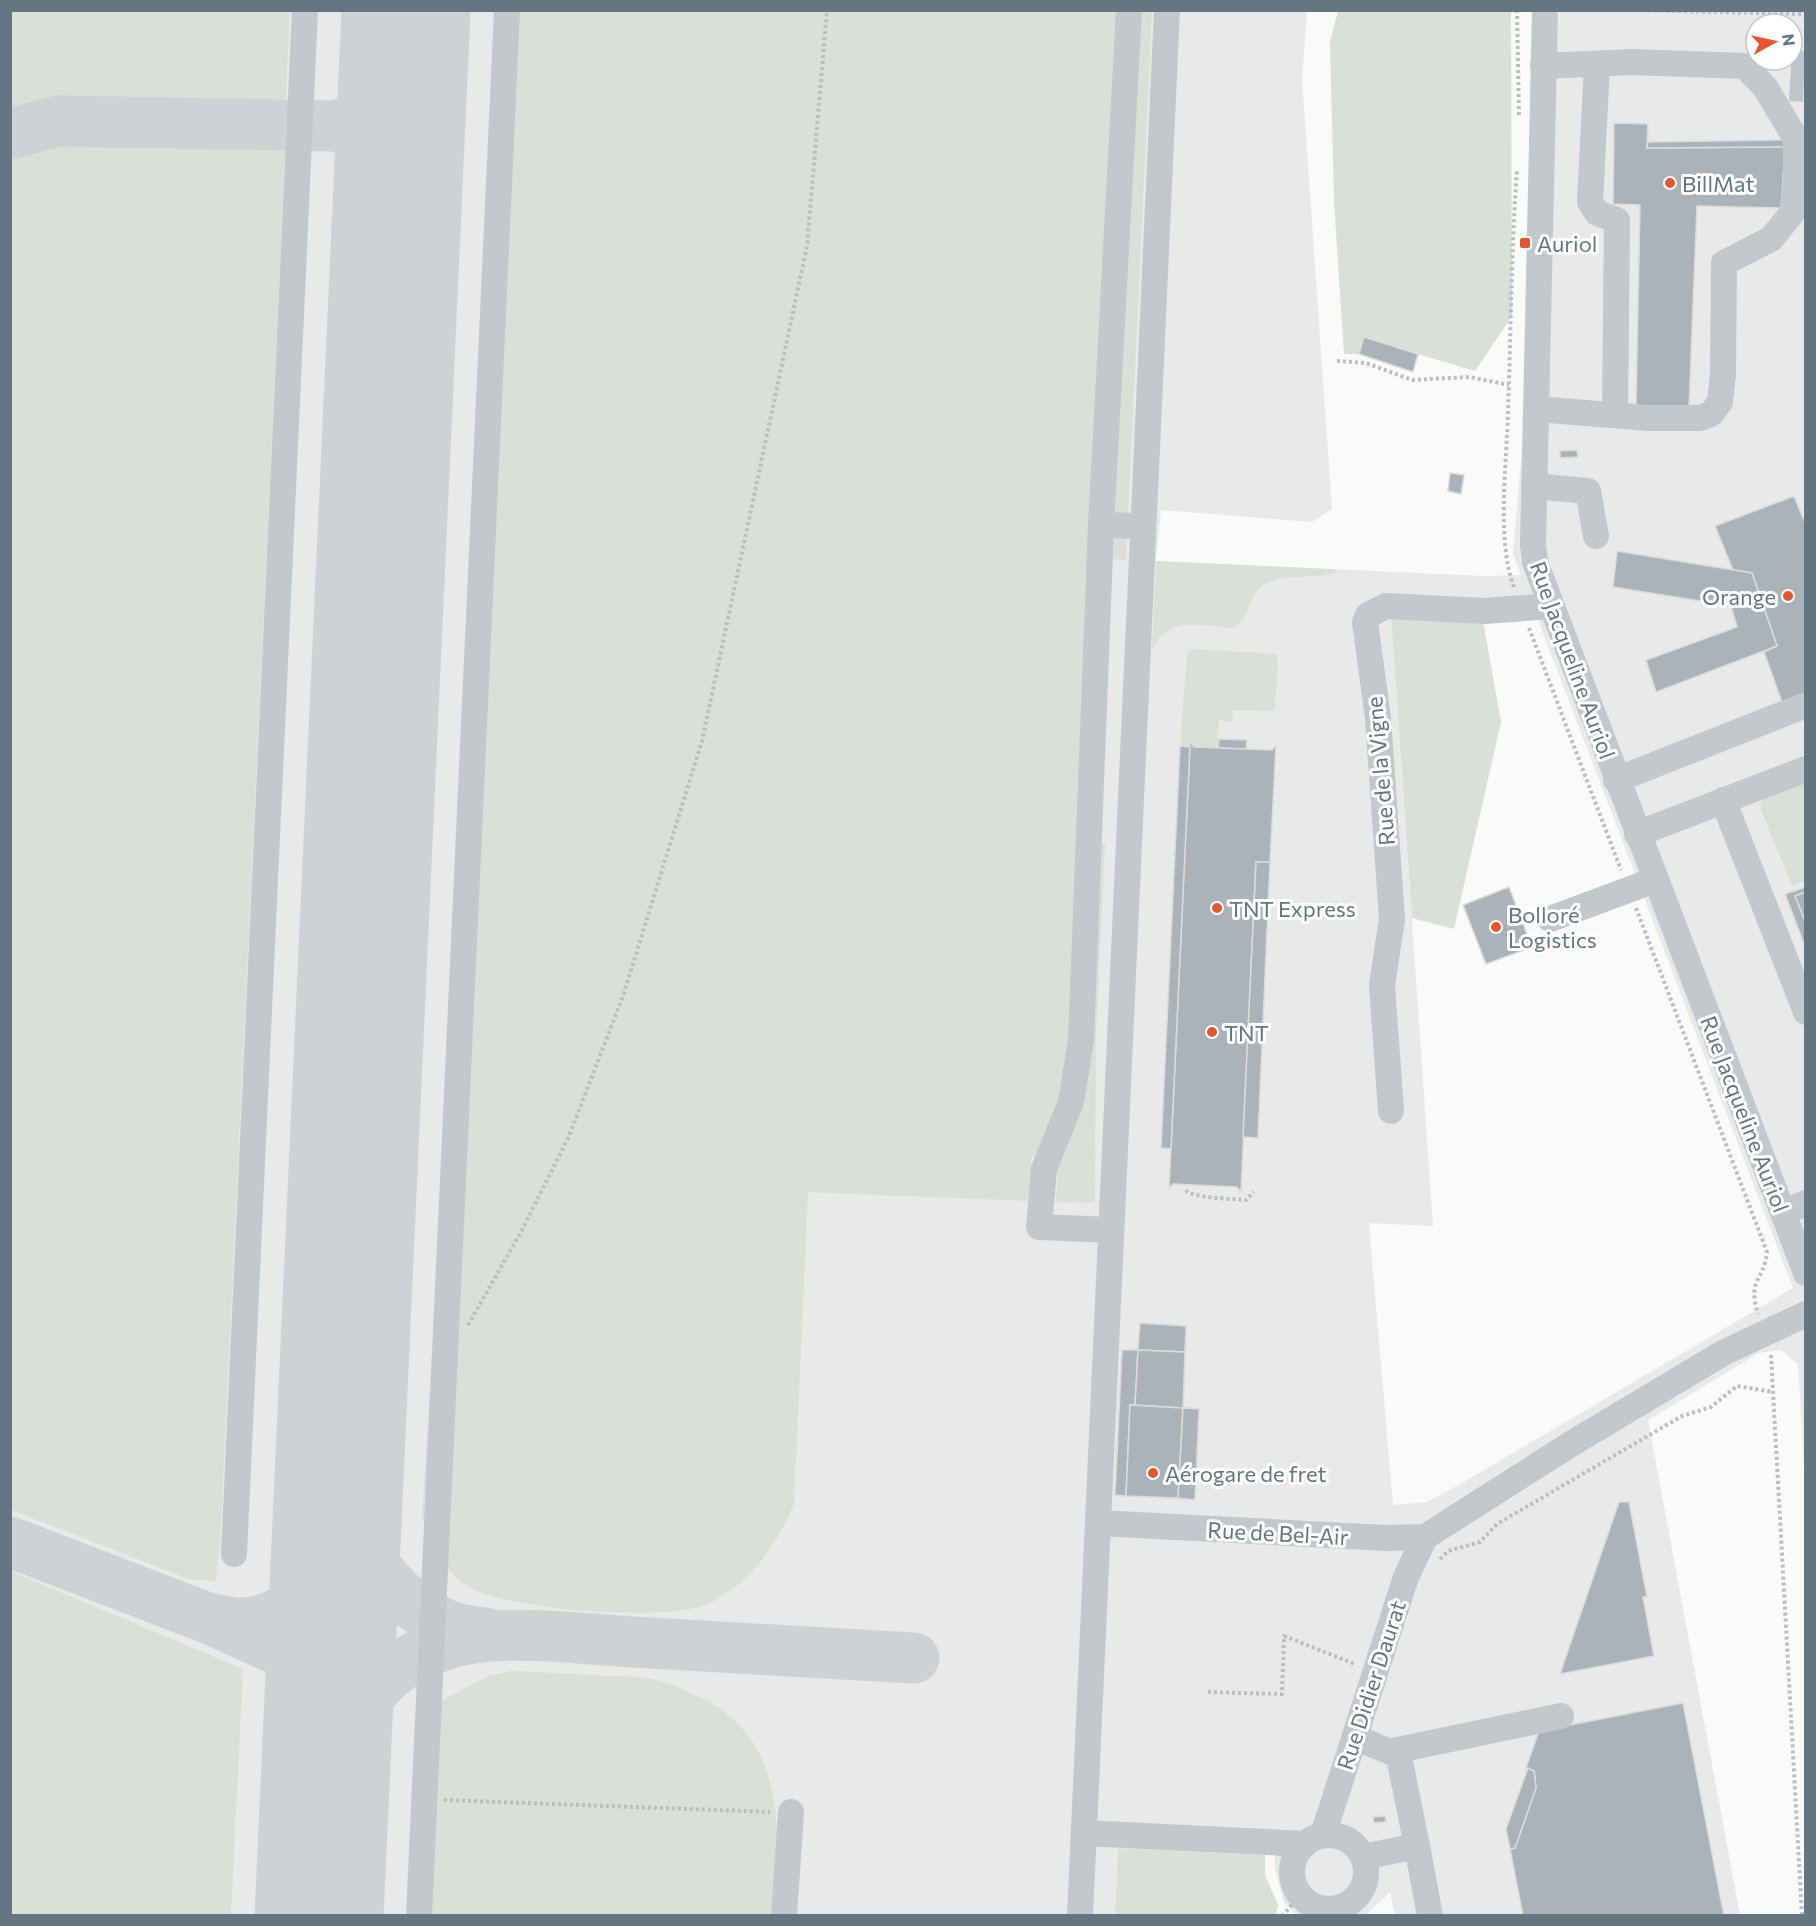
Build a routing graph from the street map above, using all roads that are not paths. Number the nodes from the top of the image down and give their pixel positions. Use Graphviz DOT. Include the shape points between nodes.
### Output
graph roads {
  1 [pos="305,10"];
  2 [pos="507,10"];
  3 [pos="1129,10"];
  4 [pos="1167,10"];
  5 [pos="1545,10"];
  6 [pos="1543,66"];
  7 [pos="1597,66"];
  8 [pos="1536,409"];
  9 [pos="1615,414"];
  10 [pos="1534,486"];
  11 [pos="1101,525"];
  12 [pos="1143,526"];
  13 [pos="1596,536"];
  14 [pos="1551,606"];
  15 [pos="1806,705"];
  16 [pos="1806,769"];
  17 [pos="1616,780"];
  18 [pos="1723,800"];
  19 [pos="1637,834"];
  20 [pos="1654,880"];
  21 [pos="1550,919"];
  22 [pos="1806,1011"];
  23 [pos="1391,1111"];
  24 [pos="1796,1218"];
  25 [pos="1111,1230"];
  26 [pos="1806,1273"];
  27 [pos="1806,1314"];
  28 [pos="1098,1523"];
  29 [pos="1425,1537"];
  30 [pos="234,1554"];
  31 [pos="1561,1716"];
  32 [pos="1355,1737"];
  33 [pos="1393,1751"];
  34 [pos="791,1812"];
  35 [pos="1084,1833"];
  36 [pos="1314,1839"];
  37 [pos="1417,1846"];
  38 [pos="1363,1857"];
  39 [pos="419,1916"];
  40 [pos="784,1916"];
  41 [pos="1080,1916"];
  42 [pos="1430,1916"];
  1 -- 30 [label="street"];
  2 -- 39 [label="street"];
  3 -- 11 [label="street"];
  4 -- 12 [label="street"];
  5 -- 6 [label="street, Rue Jacqueline Auriol"];
  6 -- 7 [label="street"];
  6 -- 8 [label="street, Rue Jacqueline Auriol"];
  7 -- 9 [label="street" via="1590,202 1597,213 1617,220"];
  7 -- 9 [label="street" via="1632,62 1744,66 1765,87 1796,139 1792,213 1771,239 1724,263 1720,402 1712,414 1700,418"];
  8 -- 9 [label="street"];
  8 -- 10 [label="street, Rue Jacqueline Auriol"];
  10 -- 13 [label="street" via="1588,491"];
  10 -- 14 [label="street, Rue Jacqueline Auriol" via="1533,545"];
  11 -- 12 [label="street"];
  11 -- 25 [label="street" via="1081,1041 1071,1102 1044,1169 1039,1227"];
  12 -- 25 [label="street"];
  14 -- 17 [label="street, Rue Jacqueline Auriol"];
  14 -- 23 [label="street, Rue de la Vigne" via="1485,611 1386,606 1368,615 1365,622 1378,718 1392,919 1382,985"];
  15 -- 17 [label="street"];
  16 -- 18 [label="street"];
  17 -- 19 [label="street, Rue Jacqueline Auriol"];
  18 -- 19 [label="street"];
  18 -- 22 [label="street"];
  19 -- 20 [label="street, Rue Jacqueline Auriol"];
  20 -- 21 [label="street"];
  20 -- 24 [label="street, Rue Jacqueline Auriol"];
  24 -- 26 [label="street, Rue Jacqueline Auriol"];
  25 -- 28 [label="street"];
  27 -- 29 [label="street" via="1723,1353"];
  28 -- 29 [label="street, Rue de Bel-Air"];
  28 -- 35 [label="street"];
  29 -- 32 [label="street, Rue Didier Daurat" via="1406,1577"];
  31 -- 33 [label="street"];
  32 -- 33 [label="street" via="1383,1751"];
  32 -- 36 [label="street, Rue Didier Daurat"];
  33 -- 37 [label="street" via="1399,1757"];
  34 -- 40 [label="street"];
  35 -- 36 [label="street"];
  35 -- 41 [label="street"];
  36 -- 38 [label="street" via="1341,1836"];
  36 -- 38 [label="street, Rue Didier Daurat" via="1297,1851 1292,1863 1292,1876 1300,1896 1311,1905 1337,1909 1349,1904 1363,1887"];
  37 -- 38 [label="street"];
  37 -- 42 [label="street"];
}
